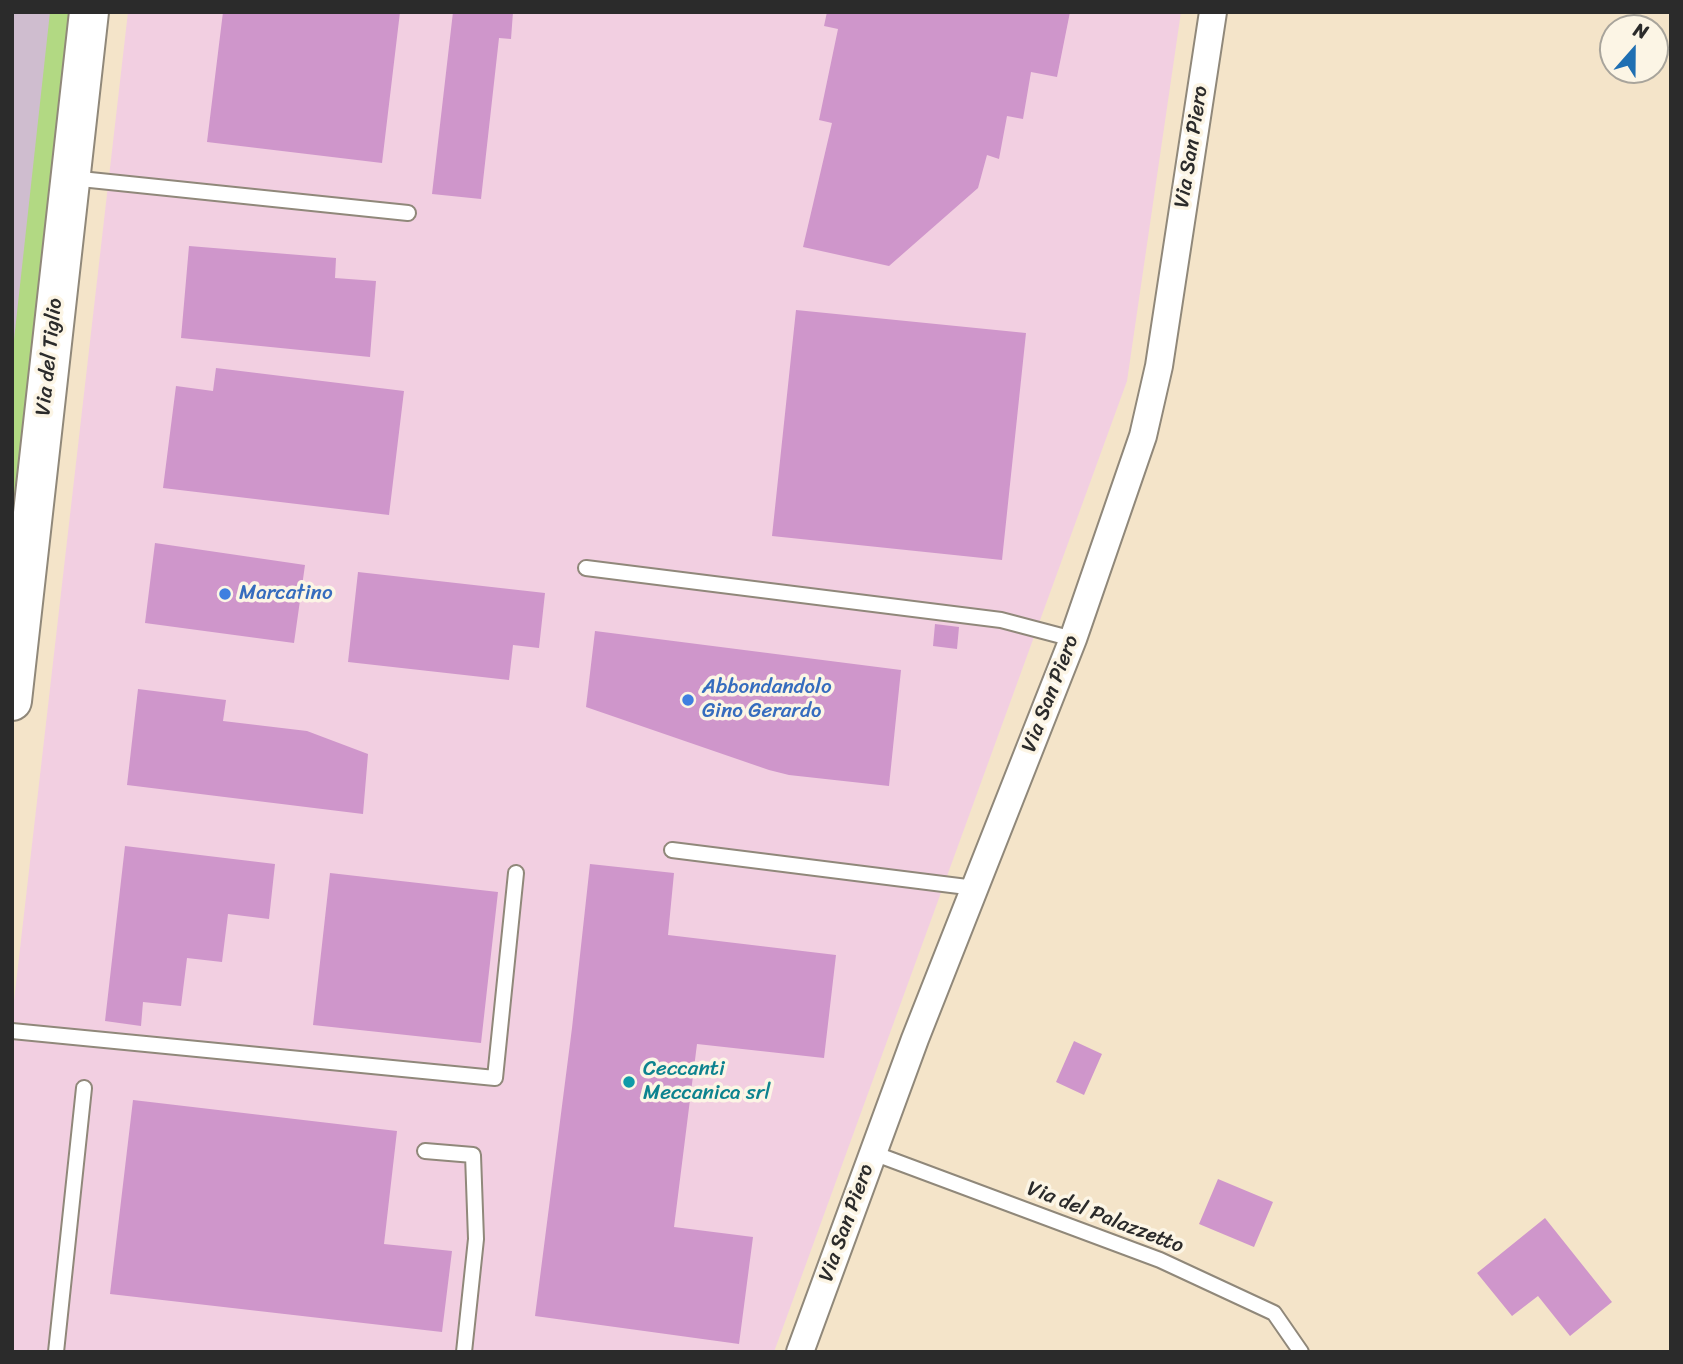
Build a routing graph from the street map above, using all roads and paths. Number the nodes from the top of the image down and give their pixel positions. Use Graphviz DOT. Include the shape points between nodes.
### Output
graph roads {
  1 [pos="89,12"];
  2 [pos="1213,12"];
  3 [pos="70,177"];
  4 [pos="408,213"];
  5 [pos="586,568"];
  6 [pos="1073,639"];
  7 [pos="12,701"];
  8 [pos="672,850"];
  9 [pos="516,873"];
  10 [pos="975,888"];
  11 [pos="12,1031"];
  12 [pos="84,1088"];
  13 [pos="425,1152"];
  14 [pos="873,1153"];
  15 [pos="56,1352"];
  16 [pos="464,1352"];
  17 [pos="800,1352"];
  18 [pos="1301,1352"];
  1 -- 3 [label="main road, Via del Tiglio"];
  2 -- 6 [label="street, Via San Piero" via="1159,366 1143,436"];
  3 -- 4 [label="lane"];
  3 -- 7 [label="main road, Via del Tiglio"];
  5 -- 6 [label="lane" via="1001,620"];
  6 -- 10 [label="street, Via San Piero"];
  8 -- 10 [label="lane"];
  9 -- 11 [label="lane" via="495,1078"];
  10 -- 14 [label="street, Via San Piero"];
  12 -- 15 [label="lane"];
  13 -- 16 [label="lane" via="473,1155 476,1238"];
  14 -- 17 [label="street, Via San Piero"];
  14 -- 18 [label="lane, Via del Palazzetto" via="1173,1266 1274,1313"];
}
